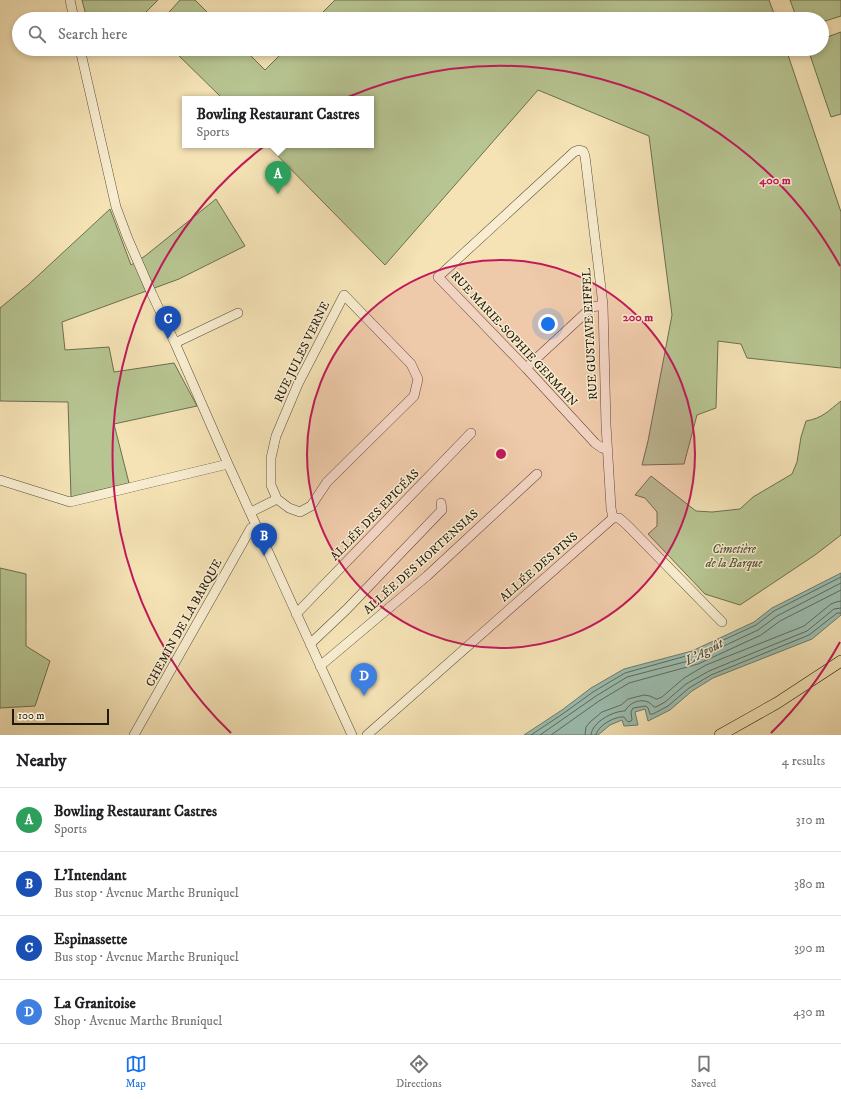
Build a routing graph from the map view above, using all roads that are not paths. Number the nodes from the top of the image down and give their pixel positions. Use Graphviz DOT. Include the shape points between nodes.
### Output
graph roads {
  1 [pos="70,0"];
  2 [pos="73,12"];
  3 [pos="82,56"];
  4 [pos="581,150"];
  5 [pos="603,305"];
  6 [pos="238,313"];
  7 [pos="175,343"];
  8 [pos="526,368"];
  9 [pos="471,433"];
  10 [pos="607,449"];
  11 [pos="228,464"];
  12 [pos="537,474"];
  13 [pos="0,480"];
  14 [pos="277,498"];
  15 [pos="441,503"];
  16 [pos="251,512"];
  17 [pos="613,518"];
  18 [pos="257,526"];
  19 [pos="296,614"];
  20 [pos="722,622"];
  21 [pos="310,644"];
  22 [pos="841,661"];
  23 [pos="320,666"];
  24 [pos="134,735"];
  25 [pos="352,735"];
  26 [pos="367,735"];
  27 [pos="720,735"];
  1 -- 2 [label="street"];
  3 -- 7 [label="street" via="116,207"];
  4 -- 5 [label="street, RUE GUSTAVE EIFFEL" via="586,161"];
  4 -- 8 [label="street, RUE MARIE-SOPHIE GERMAIN" via="574,152 438,277"];
  5 -- 8 [label="street" via="592,307"];
  5 -- 10 [label="street, RUE GUSTAVE EIFFEL"];
  6 -- 7 [label="street"];
  7 -- 11 [label="street"];
  8 -- 10 [label="street, RUE MARIE-SOPHIE GERMAIN" via="595,443"];
  9 -- 19 [label="street, ALLÉE DES EPICÉAS"];
  10 -- 17 [label="street, RUE GUSTAVE EIFFEL"];
  11 -- 13 [label="street" via="70,502"];
  11 -- 16 [label="street"];
  12 -- 23 [label="street, ALLÉE DES HORTENSIAS" via="427,576"];
  14 -- 14 [label="street, RUE JULES VERNE" via="271,485 271,458 276,436 298,384 344,295 411,364 418,379 414,396 327,482 311,506 300,512 289,508"];
  14 -- 16 [label="street"];
  15 -- 21 [label="street" via="442,510"];
  16 -- 18 [label="street"];
  17 -- 20 [label="street" via="619,518 627,525"];
  17 -- 26 [label="street, ALLÉE DES PINS"];
  18 -- 19 [label="street"];
  18 -- 24 [label="street, CHEMIN DE LA BARQUE" via="251,528"];
  19 -- 21 [label="street"];
  21 -- 23 [label="street"];
  22 -- 27 [label="main road" via="777,703"];
  23 -- 25 [label="street"];
}
